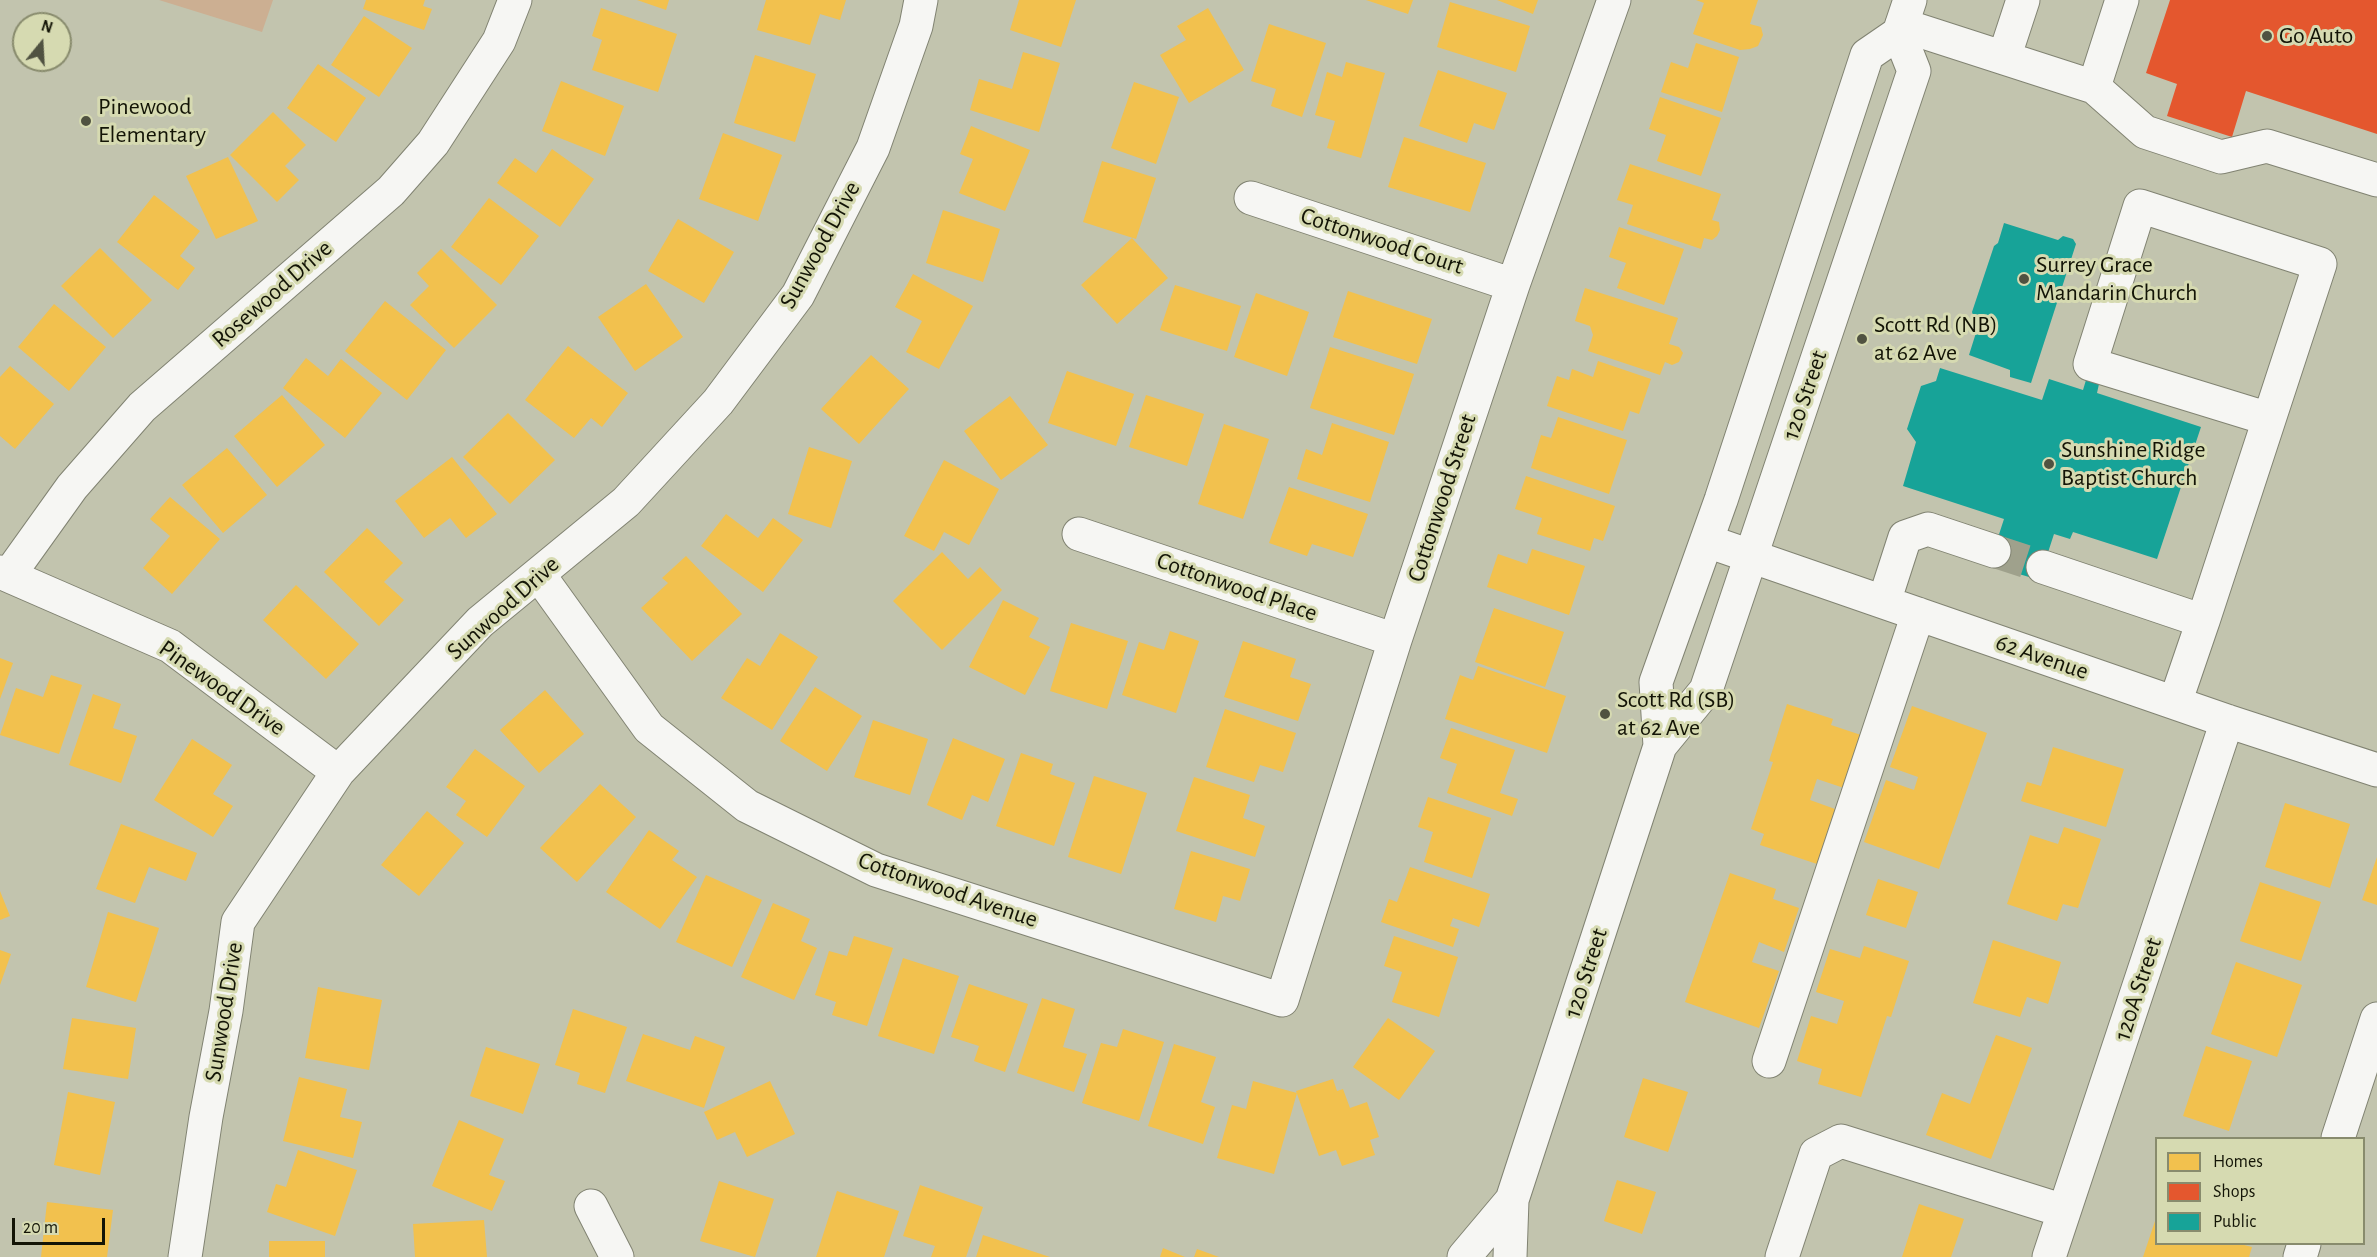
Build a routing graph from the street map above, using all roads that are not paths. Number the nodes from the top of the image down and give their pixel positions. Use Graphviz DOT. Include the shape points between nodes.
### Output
graph roads {
  1 [pos="514,0"];
  2 [pos="921,0"];
  3 [pos="1614,0"];
  4 [pos="2023,0"];
  5 [pos="2122,0"];
  6 [pos="1903,19"];
  7 [pos="2004,58"];
  8 [pos="2094,87"];
  9 [pos="2377,180"];
  10 [pos="1251,198"];
  11 [pos="1513,285"];
  12 [pos="2269,419"];
  13 [pos="1079,534"];
  14 [pos="1707,541"];
  15 [pos="1994,550"];
  16 [pos="1751,556"];
  17 [pos="2043,567"];
  18 [pos="5,574"];
  19 [pos="539,575"];
  20 [pos="1884,602"];
  21 [pos="1918,614"];
  22 [pos="2203,621"];
  23 [pos="1395,640"];
  24 [pos="2175,703"];
  25 [pos="2227,721"];
  26 [pos="1660,746"];
  27 [pos="2377,770"];
  28 [pos="338,772"];
  29 [pos="1282,1000"];
  30 [pos="2377,1019"];
  31 [pos="1768,1061"];
  32 [pos="2338,1137"];
  33 [pos="1512,1200"];
  34 [pos="591,1206"];
  35 [pos="2064,1211"];
  36 [pos="185,1257"];
  37 [pos="616,1257"];
  38 [pos="1464,1257"];
  39 [pos="1510,1257"];
  40 [pos="1782,1257"];
  41 [pos="2049,1257"];
  1 -- 18 [label="street, Rosewood Drive" via="499,41 433,143 398,183 142,407 72,487"];
  2 -- 19 [label="street, Sunwood Drive" via="916,26 873,147 798,295 718,402 688,435 626,502"];
  3 -- 11 [label="street, Cottonwood Street"];
  4 -- 7 [label="street"];
  5 -- 8 [label="street"];
  6 -- 7 [label="street"];
  6 -- 14 [label="street, 120 Street" via="1867,55"];
  6 -- 16 [label="street, 120 Street" via="1914,71"];
  7 -- 8 [label="street"];
  8 -- 9 [label="street" via="2145,132 2221,157 2267,146"];
  10 -- 11 [label="street, Cottonwood Court"];
  11 -- 23 [label="street, Cottonwood Street"];
  12 -- 12 [label="street" via="2320,264 2140,206 2090,364"];
  12 -- 22 [label="street"];
  13 -- 23 [label="street, Cottonwood Place"];
  14 -- 16 [label="street, 62 Avenue"];
  14 -- 26 [label="street, 120 Street" via="1656,682"];
  15 -- 20 [label="street" via="1929,529 1905,537"];
  16 -- 20 [label="street, 62 Avenue"];
  16 -- 26 [label="street, 120 Street" via="1706,690"];
  17 -- 22 [label="street"];
  18 -- 28 [label="street, Pinewood Drive" via="170,646"];
  19 -- 28 [label="street, Sunwood Drive" via="480,622"];
  19 -- 29 [label="street, Cottonwood Avenue" via="650,728 747,806 876,870"];
  20 -- 21 [label="street, 62 Avenue"];
  21 -- 24 [label="street, 62 Avenue"];
  21 -- 31 [label="street"];
  22 -- 24 [label="street"];
  23 -- 29 [label="street, Cottonwood Street"];
  24 -- 25 [label="street, 62 Avenue"];
  25 -- 27 [label="street, 62 Avenue"];
  25 -- 35 [label="street, 120A Street"];
  26 -- 33 [label="street, 120 Street"];
  28 -- 36 [label="street, Sunwood Drive" via="238,922"];
  30 -- 32 [label="street"];
  33 -- 38 [label="street, 120 Street"];
  33 -- 39 [label="street, 120 Street"];
  34 -- 37 [label="street"];
  35 -- 40 [label="street" via="1841,1141 1816,1154"];
  35 -- 41 [label="street, 120A Street"];
}
